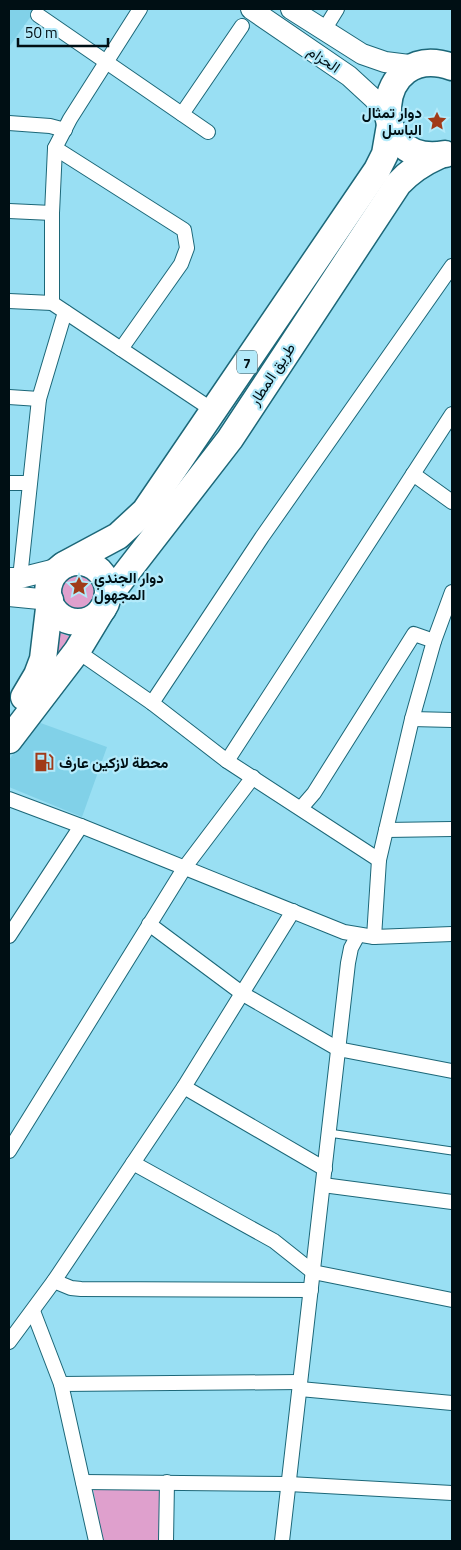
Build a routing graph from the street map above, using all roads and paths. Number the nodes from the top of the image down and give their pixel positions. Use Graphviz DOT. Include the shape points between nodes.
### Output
graph roads {
  1 [pos="140,9"];
  2 [pos="292,9"];
  3 [pos="337,9"];
  4 [pos="38,15"];
  5 [pos="246,17"];
  6 [pos="324,30"];
  7 [pos="105,62"];
  8 [pos="438,62"];
  9 [pos="182,114"];
  10 [pos="389,122"];
  11 [pos="9,124"];
  12 [pos="65,130"];
  13 [pos="208,132"];
  14 [pos="55,148"];
  15 [pos="447,155"];
  16 [pos="9,212"];
  17 [pos="52,213"];
  18 [pos="452,266"];
  19 [pos="9,301"];
  20 [pos="52,303"];
  21 [pos="65,312"];
  22 [pos="121,350"];
  23 [pos="9,397"];
  24 [pos="39,400"];
  25 [pos="214,411"];
  26 [pos="452,414"];
  27 [pos="413,474"];
  28 [pos="9,483"];
  29 [pos="29,483"];
  30 [pos="452,502"];
  31 [pos="62,567"];
  32 [pos="15,578"];
  33 [pos="452,592"];
  34 [pos="9,596"];
  35 [pos="50,600"];
  36 [pos="106,602"];
  37 [pos="434,641"];
  38 [pos="77,651"];
  39 [pos="152,703"];
  40 [pos="412,719"];
  41 [pos="452,720"];
  42 [pos="9,722"];
  43 [pos="9,740"];
  44 [pos="227,761"];
  45 [pos="253,777"];
  46 [pos="9,799"];
  47 [pos="301,808"];
  48 [pos="81,826"];
  49 [pos="452,829"];
  50 [pos="386,830"];
  51 [pos="379,860"];
  52 [pos="185,868"];
  53 [pos="294,911"];
  54 [pos="149,924"];
  55 [pos="452,934"];
  56 [pos="358,935"];
  57 [pos="9,936"];
  58 [pos="374,937"];
  59 [pos="243,994"];
  60 [pos="338,1049"];
  61 [pos="452,1071"];
  62 [pos="184,1087"];
  63 [pos="329,1133"];
  64 [pos="9,1151"];
  65 [pos="452,1151"];
  66 [pos="133,1163"];
  67 [pos="325,1168"];
  68 [pos="323,1184"];
  69 [pos="452,1202"];
  70 [pos="313,1272"];
  71 [pos="54,1282"];
  72 [pos="311,1290"];
  73 [pos="452,1300"];
  74 [pos="33,1312"];
  75 [pos="9,1342"];
  76 [pos="61,1384"];
  77 [pos="300,1385"];
  78 [pos="452,1403"];
  79 [pos="83,1482"];
  80 [pos="167,1482"];
  81 [pos="289,1484"];
  82 [pos="452,1493"];
  83 [pos="96,1541"];
  84 [pos="166,1541"];
  85 [pos="282,1541"];
  1 -- 7 [label="street"];
  2 -- 6 [label="main road"];
  3 -- 6 [label="street"];
  4 -- 7 [label="street"];
  5 -- 9 [label="street"];
  5 -- 10 [label="main road, الحزام" via="349,76 374,98"];
  6 -- 8 [label="main road" via="373,58 399,64"];
  7 -- 9 [label="street"];
  7 -- 12 [label="street"];
  8 -- 10 [label="highway, 7" via="405,72 392,87 388,99"];
  9 -- 13 [label="street"];
  10 -- 15 [label="highway, 7" via="396,137 406,147 418,153"];
  10 -- 25 [label="highway, 7" via="387,145 377,170"];
  11 -- 12 [label="street"];
  12 -- 14 [label="street"];
  14 -- 17 [label="street"];
  14 -- 22 [label="street" via="184,230 187,248 181,264"];
  15 -- 36 [label="highway, طريق المطار / 7" via="421,163 398,184 230,439"];
  16 -- 17 [label="street"];
  17 -- 20 [label="street"];
  18 -- 39 [label="street" via="262,537"];
  19 -- 20 [label="street"];
  20 -- 21 [label="street"];
  21 -- 22 [label="street"];
  21 -- 24 [label="street"];
  22 -- 25 [label="street"];
  23 -- 24 [label="street"];
  24 -- 29 [label="street"];
  25 -- 31 [label="highway, 7" via="145,512 118,536"];
  26 -- 27 [label="street"];
  27 -- 30 [label="street"];
  27 -- 44 [label="street"];
  28 -- 29 [label="street"];
  29 -- 32 [label="street"];
  31 -- 32 [label="main road"];
  31 -- 35 [label="highway" via="50,583"];
  31 -- 36 [label="highway" via="82,562 94,567 106,580"];
  33 -- 37 [label="street"];
  34 -- 35 [label="main road"];
  35 -- 36 [label="highway" via="59,614 75,621 92,618"];
  35 -- 42 [label="highway" via="41,667"];
  36 -- 38 [label="highway, طريق المطار / 7"];
  37 -- 40 [label="street"];
  37 -- 47 [label="street" via="414,634 314,793"];
  38 -- 39 [label="street"];
  38 -- 43 [label="highway, طريق المطار / 7"];
  39 -- 44 [label="street"];
  40 -- 41 [label="street"];
  40 -- 50 [label="street"];
  44 -- 45 [label="street"];
  45 -- 47 [label="street"];
  45 -- 52 [label="street"];
  46 -- 48 [label="street"];
  47 -- 51 [label="street"];
  48 -- 52 [label="street"];
  48 -- 57 [label="street"];
  49 -- 50 [label="street"];
  50 -- 51 [label="street"];
  51 -- 58 [label="street"];
  52 -- 53 [label="street"];
  52 -- 54 [label="street"];
  53 -- 56 [label="street"];
  53 -- 59 [label="street"];
  54 -- 59 [label="street"];
  54 -- 64 [label="street"];
  55 -- 58 [label="street"];
  56 -- 58 [label="street"];
  56 -- 60 [label="street" via="351,948"];
  59 -- 60 [label="street"];
  59 -- 62 [label="street"];
  60 -- 61 [label="street"];
  60 -- 63 [label="street"];
  62 -- 66 [label="street"];
  62 -- 67 [label="street"];
  63 -- 65 [label="lane"];
  63 -- 67 [label="street"];
  66 -- 70 [label="street" via="274,1241"];
  66 -- 71 [label="street"];
  67 -- 68 [label="street"];
  68 -- 69 [label="street"];
  68 -- 70 [label="street"];
  70 -- 72 [label="street"];
  70 -- 73 [label="street"];
  71 -- 72 [label="street" via="81,1289"];
  71 -- 74 [label="street"];
  72 -- 77 [label="street"];
  74 -- 75 [label="street"];
  74 -- 76 [label="street"];
  76 -- 77 [label="street"];
  76 -- 79 [label="street"];
  77 -- 78 [label="street"];
  77 -- 81 [label="street"];
  79 -- 80 [label="street"];
  79 -- 83 [label="street"];
  80 -- 81 [label="street"];
  80 -- 84 [label="street"];
  81 -- 82 [label="street"];
  81 -- 85 [label="street"];
}
